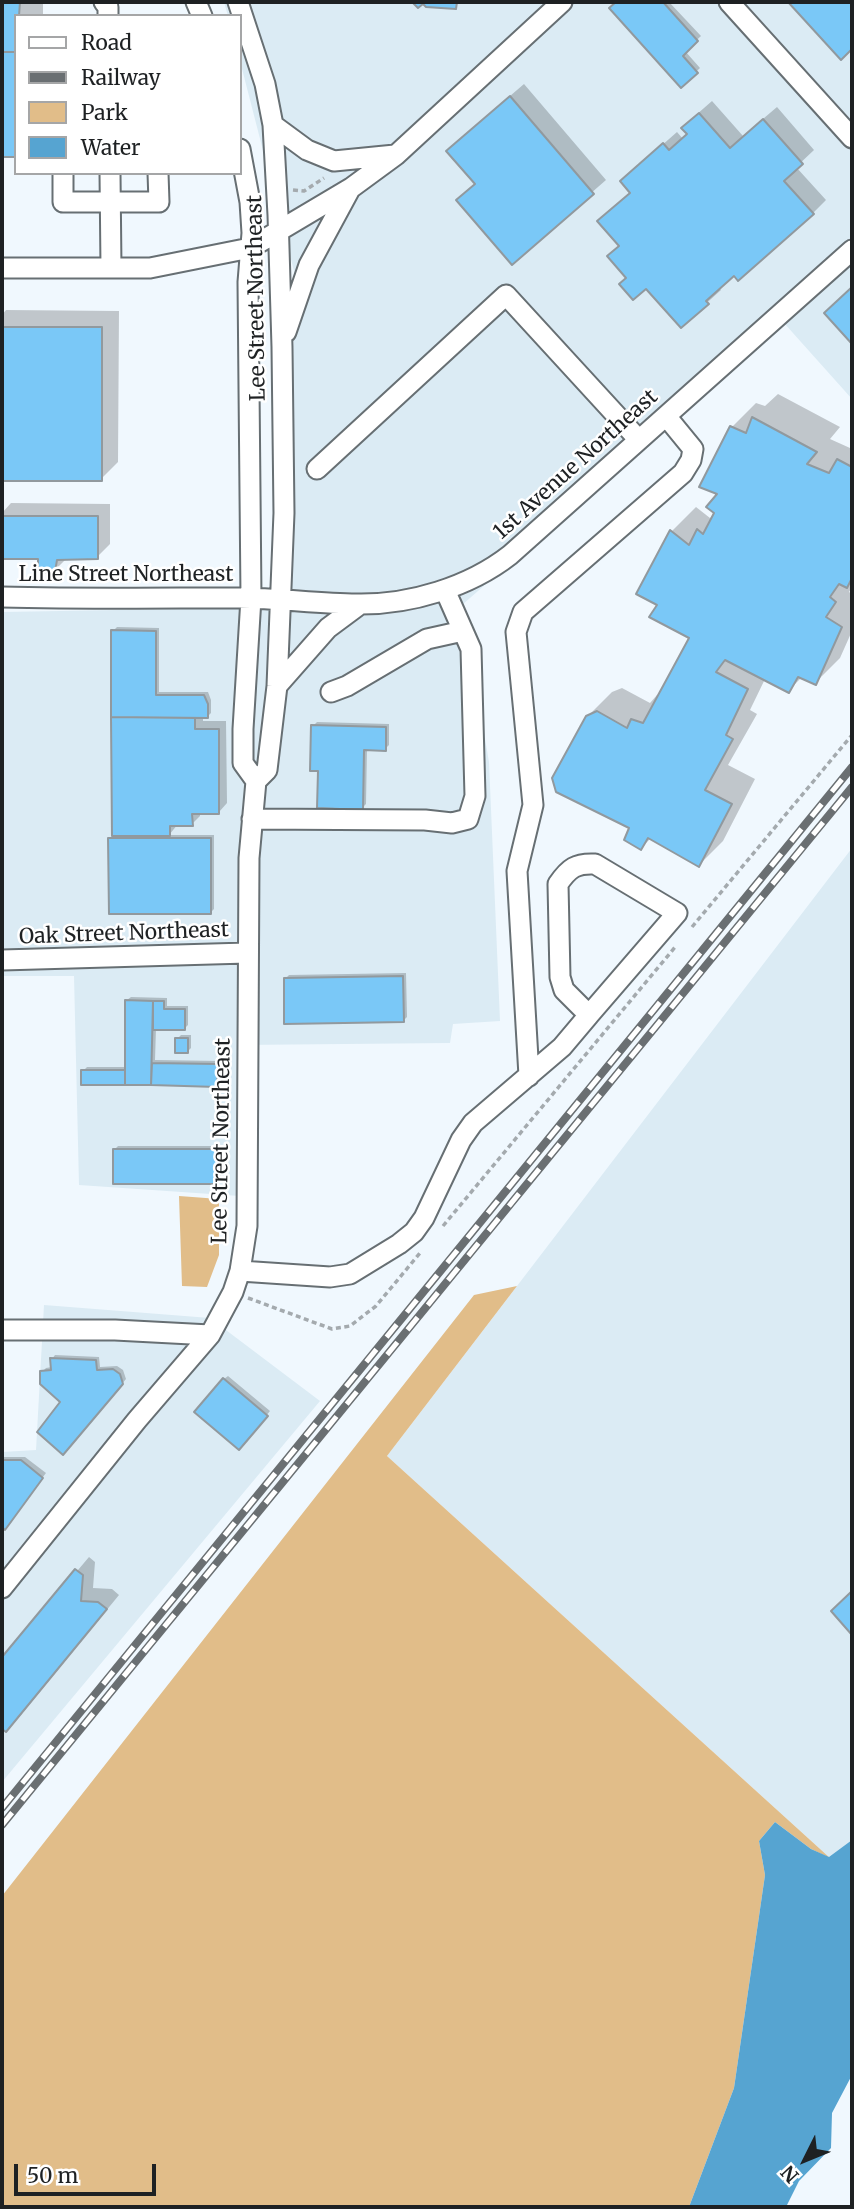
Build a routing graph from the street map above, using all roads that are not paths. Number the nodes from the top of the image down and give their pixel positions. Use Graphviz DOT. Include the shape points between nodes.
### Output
graph roads {
  1 [pos="562,2"];
  2 [pos="729,2"];
  3 [pos="242,14"];
  4 [pos="273,125"];
  5 [pos="852,138"];
  6 [pos="396,155"];
  7 [pos="242,160"];
  8 [pos="63,175"];
  9 [pos="110,175"];
  10 [pos="158,175"];
  11 [pos="351,188"];
  12 [pos="110,202"];
  13 [pos="278,232"];
  14 [pos="250,248"];
  15 [pos="852,250"];
  16 [pos="2,268"];
  17 [pos="111,268"];
  18 [pos="282,346"];
  19 [pos="666,416"];
  20 [pos="639,440"];
  21 [pos="317,469"];
  22 [pos="446,590"];
  23 [pos="2,597"];
  24 [pos="251,598"];
  25 [pos="280,599"];
  26 [pos="359,605"];
  27 [pos="463,631"];
  28 [pos="277,686"];
  29 [pos="331,692"];
  30 [pos="256,781"];
  31 [pos="252,819"];
  32 [pos="247,953"];
  33 [pos="2,960"];
  34 [pos="589,1015"];
  35 [pos="529,1076"];
  36 [pos="240,1271"];
  37 [pos="2,1330"];
  38 [pos="210,1335"];
  39 [pos="2,1588"];
  1 -- 6 [label="street"];
  2 -- 5 [label="street"];
  3 -- 4 [label="street, Lee Street Northeast"];
  4 -- 6 [label="street" via="307,150 334,161"];
  4 -- 13 [label="street, Lee Street Northeast"];
  6 -- 11 [label="street"];
  7 -- 14 [label="street, Lee Street Northeast" via="250,202"];
  8 -- 12 [label="street" via="63,202"];
  9 -- 12 [label="street"];
  10 -- 12 [label="street" via="159,202"];
  11 -- 13 [label="street"];
  11 -- 18 [label="street" via="309,265"];
  12 -- 17 [label="street"];
  13 -- 14 [label="street"];
  13 -- 18 [label="street, Lee Street Northeast"];
  14 -- 17 [label="street" via="168,265"];
  14 -- 24 [label="street, Lee Street Northeast"];
  15 -- 19 [label="street, 1st Avenue Northeast"];
  16 -- 17 [label="street"];
  18 -- 25 [label="street, Lee Street Northeast"];
  19 -- 20 [label="street, 1st Avenue Northeast"];
  19 -- 35 [label="street" via="693,449 683,473 523,612 516,632 533,805 517,871"];
  20 -- 21 [label="street" via="506,295"];
  20 -- 22 [label="street, 1st Avenue Northeast" via="492,569"];
  22 -- 26 [label="street, 1st Avenue Northeast"];
  22 -- 27 [label="street"];
  23 -- 24 [label="street, Line Street Northeast"];
  24 -- 25 [label="street"];
  24 -- 30 [label="street, Lee Street Northeast" via="243,764"];
  25 -- 26 [label="street, 1st Avenue Northeast"];
  25 -- 28 [label="street, Lee Street Northeast"];
  26 -- 28 [label="street" via="328,628"];
  27 -- 29 [label="street" via="427,639"];
  27 -- 31 [label="street" via="471,649 473,682 475,796 467,819 452,823"];
  28 -- 30 [label="street, Lee Street Northeast" via="267,770"];
  30 -- 31 [label="street, Lee Street Northeast"];
  31 -- 32 [label="street, Lee Street Northeast"];
  32 -- 33 [label="street, Oak Street Northeast"];
  32 -- 36 [label="street, Lee Street Northeast" via="247,1226"];
  34 -- 34 [label="street" via="564,990 560,977 558,884 581,863 594,864 677,913"];
  34 -- 35 [label="street"];
  35 -- 36 [label="street" via="473,1123 424,1218 400,1244 350,1274 330,1277"];
  36 -- 38 [label="street, Lee Street Northeast"];
  37 -- 38 [label="street"];
  38 -- 39 [label="street, Lee Street Northeast"];
}
